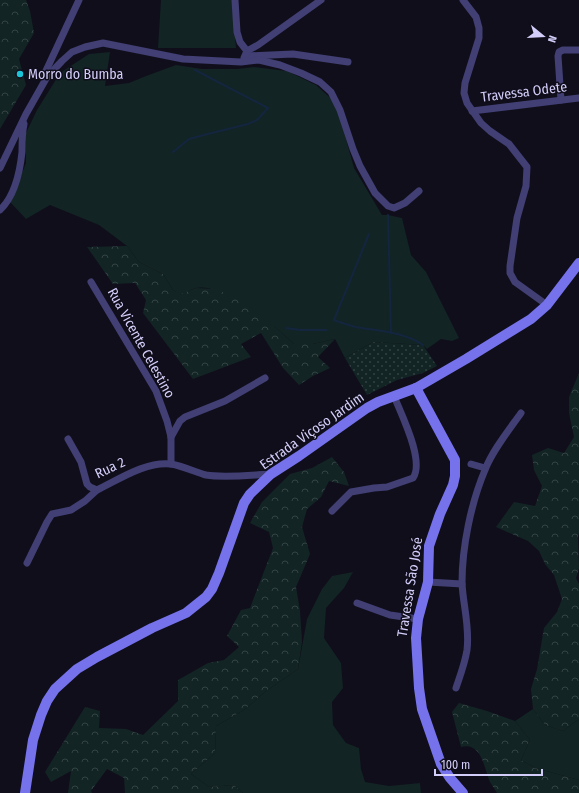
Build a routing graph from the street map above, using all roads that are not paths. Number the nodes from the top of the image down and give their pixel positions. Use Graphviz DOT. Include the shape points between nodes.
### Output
graph roads {
  1 [pos="79,0"];
  2 [pos="235,0"];
  3 [pos="321,0"];
  4 [pos="463,0"];
  5 [pos="579,50"];
  6 [pos="245,56"];
  7 [pos="348,62"];
  8 [pos="47,77"];
  9 [pos="579,98"];
  10 [pos="561,100"];
  11 [pos="472,111"];
  12 [pos="26,114"];
  13 [pos="0,168"];
  14 [pos="419,191"];
  15 [pos="0,210"];
  16 [pos="579,263"];
  17 [pos="91,282"];
  18 [pos="547,305"];
  19 [pos="265,378"];
  20 [pos="416,388"];
  21 [pos="394,396"];
  22 [pos="521,413"];
  23 [pos="171,437"];
  24 [pos="68,439"];
  25 [pos="171,464"];
  26 [pos="471,464"];
  27 [pos="485,468"];
  28 [pos="271,474"];
  29 [pos="97,490"];
  30 [pos="332,511"];
  31 [pos="27,564"];
  32 [pos="428,582"];
  33 [pos="462,584"];
  34 [pos="358,603"];
  35 [pos="418,619"];
  36 [pos="456,688"];
  37 [pos="25,793"];
  38 [pos="462,793"];
  1 -- 8 [label="street" via="44,75"];
  2 -- 6 [label="street" via="238,37"];
  3 -- 6 [label="street"];
  4 -- 11 [label="street" via="476,17 479,28 479,38 464,93"];
  5 -- 10 [label="street" via="563,50 558,56"];
  6 -- 7 [label="street" via="293,54"];
  6 -- 8 [label="street" via="183,59 103,43 72,52"];
  6 -- 14 [label="street" via="301,73 320,82 332,92 360,166 375,193 388,206 399,206"];
  8 -- 12 [label="street"];
  9 -- 10 [label="street, Travessa Odete"];
  10 -- 11 [label="street, Travessa Odete"];
  11 -- 18 [label="street" via="481,123 509,144 527,167 526,186 517,218 510,273 515,282"];
  12 -- 13 [label="street"];
  12 -- 15 [label="street" via="22,131 20,166 15,184"];
  16 -- 18 [label="main road, Estrada Viçoso Jardim"];
  17 -- 23 [label="street, Rua Vicente Celestino" via="156,391"];
  18 -- 20 [label="main road, Estrada Viçoso Jardim" via="531,319"];
  19 -- 23 [label="street" via="225,401 180,421"];
  20 -- 21 [label="main road, Estrada Viçoso Jardim"];
  20 -- 32 [label="main road, Travessa São José" via="456,468 453,485 429,546"];
  21 -- 28 [label="main road, Estrada Viçoso Jardim" via="366,408"];
  21 -- 30 [label="street" via="414,449 416,474 413,478 387,487 351,492"];
  22 -- 27 [label="street"];
  23 -- 25 [label="street, Rua Vicente Celestino"];
  24 -- 29 [label="street, Rua 2" via="81,462 87,484"];
  25 -- 28 [label="street" via="207,475"];
  25 -- 29 [label="street, Rua 2" via="144,467"];
  26 -- 27 [label="street"];
  27 -- 33 [label="street" via="467,534"];
  28 -- 37 [label="main road, Estrada Viçoso Jardim" via="244,503 219,573 206,597 186,613 152,628 77,669 55,689 47,701 33,740"];
  29 -- 31 [label="street" via="86,501 71,510 52,514"];
  32 -- 33 [label="street"];
  32 -- 35 [label="main road, Travessa São José"];
  33 -- 36 [label="street" via="468,641"];
  34 -- 35 [label="street" via="390,615"];
  35 -- 38 [label="main road, Travessa São José" via="416,654 422,709 441,764"];
}
